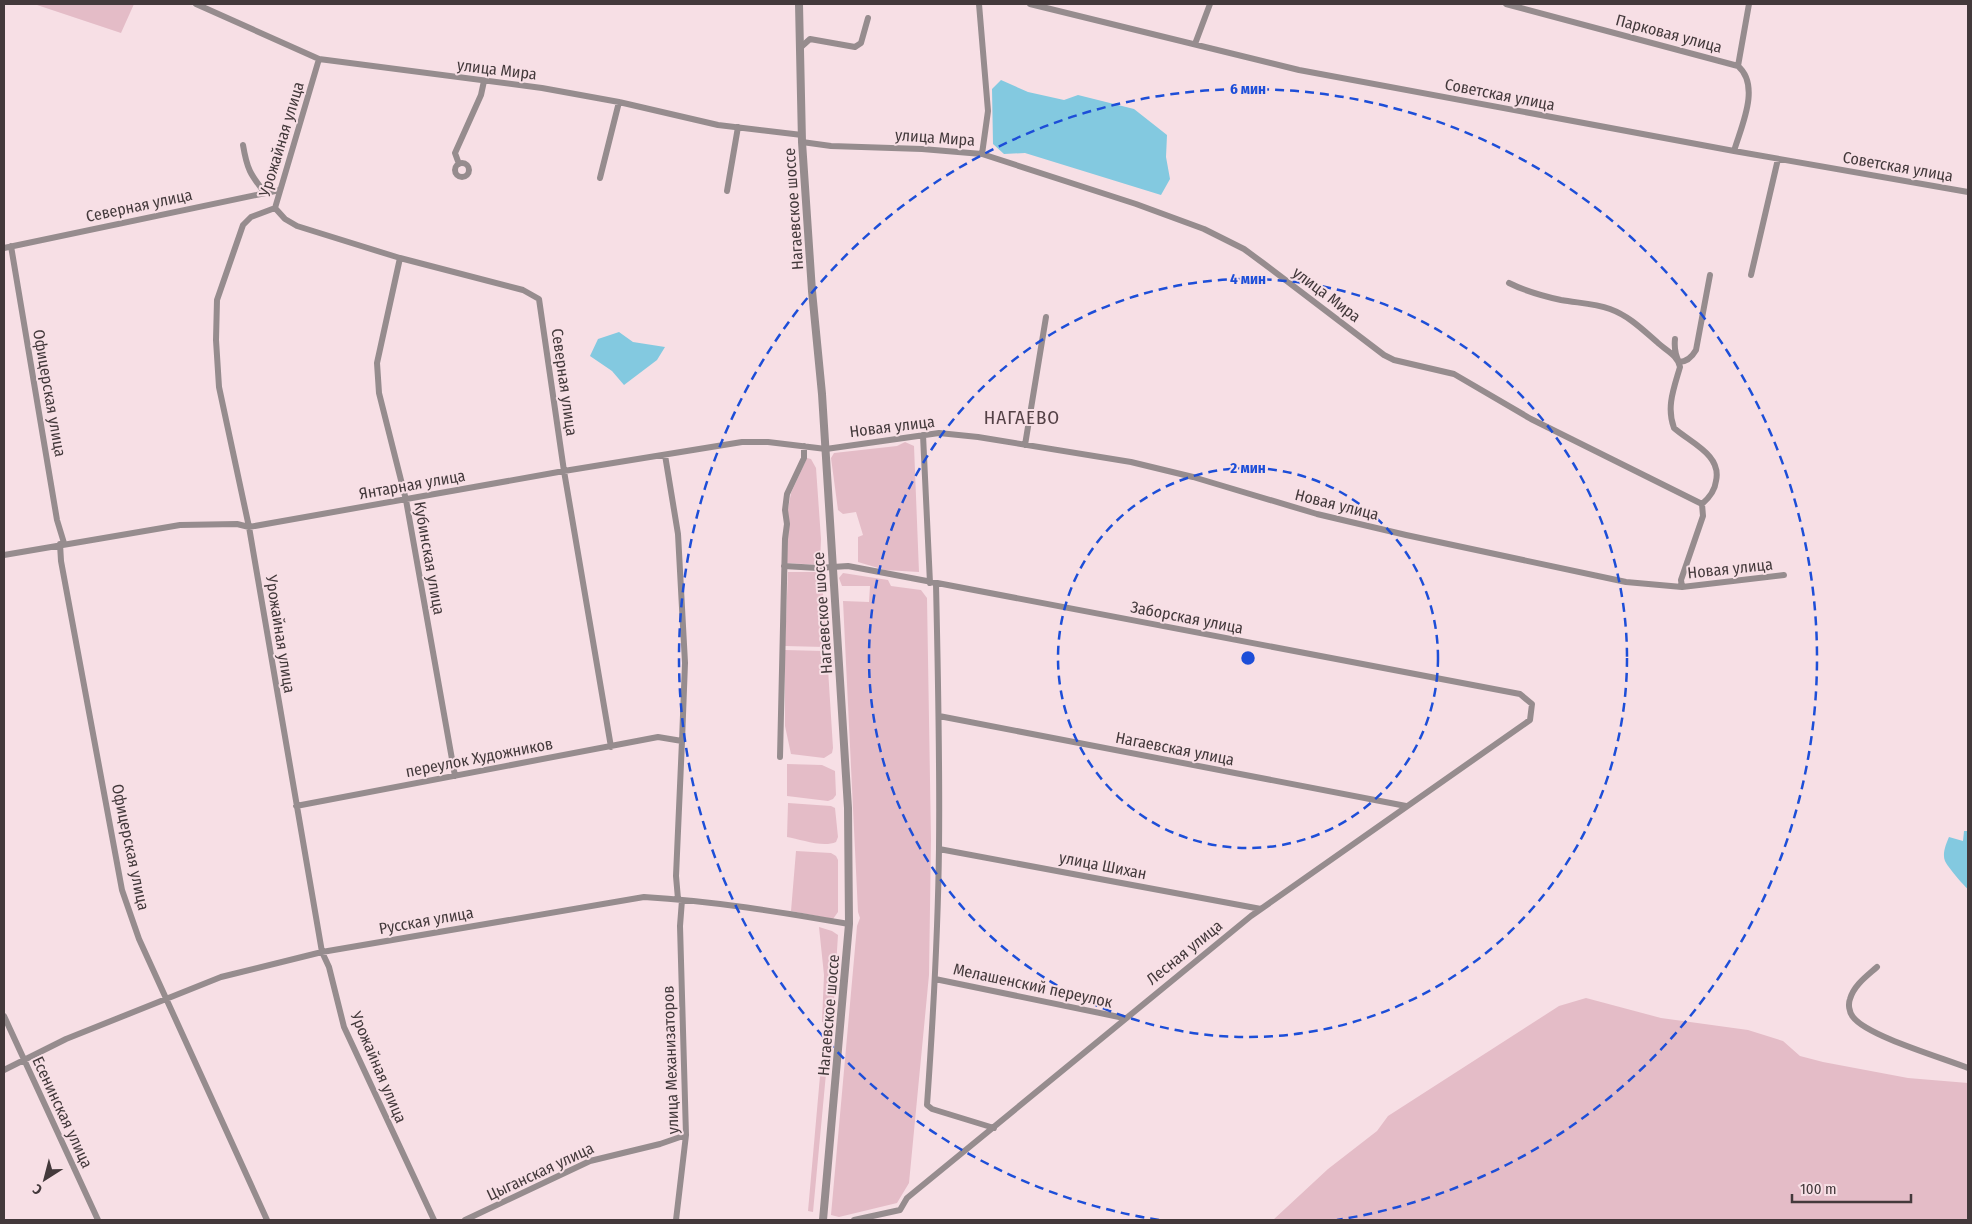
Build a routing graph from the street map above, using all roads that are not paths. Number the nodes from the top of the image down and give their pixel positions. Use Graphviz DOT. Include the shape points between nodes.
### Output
graph roads {
  1 [pos="196,4"];
  2 [pos="798,4"];
  3 [pos="979,4"];
  4 [pos="1030,4"];
  5 [pos="1210,4"];
  6 [pos="1506,4"];
  7 [pos="1749,4"];
  8 [pos="868,18"];
  9 [pos="1195,44"];
  10 [pos="800,48"];
  11 [pos="319,59"];
  12 [pos="1738,66"];
  13 [pos="484,81"];
  14 [pos="618,102"];
  15 [pos="738,128"];
  16 [pos="802,139"];
  17 [pos="243,145"];
  18 [pos="1734,151"];
  19 [pos="982,154"];
  20 [pos="1778,159"];
  21 [pos="459,164"];
  22 [pos="600,178"];
  23 [pos="280,190"];
  24 [pos="727,191"];
  25 [pos="1968,192"];
  26 [pos="265,193"];
  27 [pos="275,208"];
  28 [pos="7,247"];
  29 [pos="400,258"];
  30 [pos="1710,275"];
  31 [pos="1751,275"];
  32 [pos="1509,283"];
  33 [pos="1046,317"];
  34 [pos="1675,338"];
  35 [pos="1679,362"];
  36 [pos="924,435"];
  37 [pos="1025,445"];
  38 [pos="804,446"];
  39 [pos="826,449"];
  40 [pos="665,454"];
  41 [pos="564,471"];
  42 [pos="406,500"];
  43 [pos="1702,504"];
  44 [pos="249,527"];
  45 [pos="62,544"];
  46 [pos="4,554"];
  47 [pos="784,566"];
  48 [pos="833,568"];
  49 [pos="1784,575"];
  50 [pos="933,583"];
  51 [pos="1682,587"];
  52 [pos="1532,704"];
  53 [pos="939,716"];
  54 [pos="682,741"];
  55 [pos="611,747"];
  56 [pos="780,757"];
  57 [pos="455,776"];
  58 [pos="296,806"];
  59 [pos="1406,806"];
  60 [pos="939,849"];
  61 [pos="680,900"];
  62 [pos="1261,909"];
  63 [pos="849,924"];
  64 [pos="322,952"];
  65 [pos="1877,967"];
  66 [pos="935,979"];
  67 [pos="167,999"];
  68 [pos="4,1016"];
  69 [pos="1124,1018"];
  70 [pos="24,1060"];
  71 [pos="1968,1068"];
  72 [pos="4,1070"];
  73 [pos="994,1128"];
  74 [pos="686,1134"];
  75 [pos="98,1220"];
  76 [pos="268,1220"];
  77 [pos="434,1220"];
  78 [pos="465,1220"];
  79 [pos="676,1220"];
  80 [pos="824,1220"];
  81 [pos="854,1220"];
  1 -- 11 [label="street, улица Мира"];
  2 -- 10 [label="street, Нагаевское шоссе"];
  3 -- 19 [label="street" via="988,110"];
  4 -- 9 [label="street, Советская улица"];
  5 -- 9 [label="street"];
  6 -- 12 [label="street, Парковая улица"];
  7 -- 12 [label="street"];
  8 -- 10 [label="street" via="861,43 856,48 810,39"];
  9 -- 18 [label="street, Советская улица" via="1299,70"];
  10 -- 16 [label="street, Нагаевское шоссе"];
  11 -- 13 [label="street, улица Мира"];
  11 -- 23 [label="street, Урожайная улица"];
  12 -- 18 [label="street" via="1745,72 1750,93"];
  13 -- 14 [label="street, улица Мира"];
  13 -- 21 [label="street" via="455,153"];
  14 -- 15 [label="street, улица Мира"];
  14 -- 22 [label="street"];
  15 -- 16 [label="street, улица Мира"];
  15 -- 24 [label="street"];
  16 -- 19 [label="street, улица Мира" via="831,146"];
  16 -- 39 [label="street, Нагаевское шоссе"];
  17 -- 26 [label="street" via="251,176"];
  18 -- 20 [label="street, Советская улица"];
  19 -- 43 [label="street, улица Мира" via="1154,210 1212,233 1244,249 1384,355 1454,374 1531,419"];
  20 -- 25 [label="street, Советская улица"];
  20 -- 31 [label="street"];
  23 -- 26 [label="street, Северная улица"];
  23 -- 27 [label="street, Урожайная улица"];
  26 -- 28 [label="street, Северная улица"];
  27 -- 29 [label="street, Северная улица" via="297,226"];
  27 -- 44 [label="street, Урожайная улица" via="251,217 242,225 217,300 219,387"];
  28 -- 45 [label="street, Офицерская улица"];
  29 -- 41 [label="street, Северная улица" via="523,290 539,299"];
  29 -- 42 [label="street, Кубинская улица" via="377,363 379,393"];
  30 -- 35 [label="street" via="1696,350 1689,359"];
  32 -- 35 [label="street" via="1524,290 1610,309 1635,322"];
  33 -- 37 [label="street"];
  34 -- 35 [label="street" via="1674,348"];
  35 -- 43 [label="street" via="1670,404 1674,428 1712,459 1718,469 1715,486"];
  36 -- 37 [label="street, Новая улица" via="939,433"];
  36 -- 39 [label="street, Новая улица"];
  36 -- 50 [label="street"];
  37 -- 51 [label="street, Новая улица" via="1131,462 1317,514 1406,535 1626,582"];
  38 -- 39 [label="street, Янтарная улица"];
  38 -- 40 [label="street, Янтарная улица" via="742,442"];
  38 -- 47 [label="street" via="804,458 787,494"];
  39 -- 48 [label="street, Нагаевское шоссе"];
  40 -- 41 [label="street, Янтарная улица"];
  40 -- 54 [label="street, улица Механизаторов" via="678,534 685,663"];
  41 -- 42 [label="street, Янтарная улица"];
  41 -- 55 [label="street, Северная улица"];
  42 -- 44 [label="street, Янтарная улица"];
  42 -- 57 [label="street, Кубинская улица"];
  43 -- 51 [label="street" via="1703,516"];
  44 -- 45 [label="street, Янтарная улица" via="237,524 180,525"];
  44 -- 58 [label="street, Урожайная улица"];
  45 -- 46 [label="street, Янтарная улица"];
  45 -- 67 [label="street, Офицерская улица" via="61,561 122,890 139,939"];
  47 -- 48 [label="street, Заборская улица"];
  47 -- 56 [label="street"];
  48 -- 50 [label="street, Заборская улица" via="848,566"];
  48 -- 63 [label="street, Нагаевское шоссе" via="848,808"];
  49 -- 51 [label="street, Новая улица"];
  50 -- 52 [label="street, Заборская улица" via="1520,694"];
  50 -- 53 [label="street"];
  52 -- 59 [label="street, Лесная улица" via="1530,720"];
  53 -- 59 [label="street, Нагаевская улица"];
  53 -- 60 [label="street"];
  54 -- 55 [label="street, переулок Художников" via="658,737"];
  54 -- 61 [label="street, улица Механизаторов" via="676,876"];
  55 -- 57 [label="street, переулок Художников"];
  57 -- 58 [label="street, переулок Художников"];
  58 -- 64 [label="street, Урожайная улица"];
  59 -- 62 [label="street, Лесная улица"];
  60 -- 62 [label="street, улица Шихан"];
  60 -- 66 [label="street"];
  61 -- 63 [label="street, Русская улица"];
  61 -- 64 [label="street, Русская улица" via="644,897"];
  61 -- 74 [label="street, улица Механизаторов"];
  62 -- 69 [label="street, Лесная улица"];
  63 -- 80 [label="street, Нагаевское шоссе"];
  64 -- 67 [label="street, Русская улица" via="221,977"];
  64 -- 77 [label="street, Урожайная улица" via="329,967 344,1028"];
  65 -- 71 [label="street" via="1858,985 1849,1000 1853,1018 1890,1039"];
  66 -- 69 [label="street, Мелашенский переулок"];
  66 -- 73 [label="street" via="927,1105"];
  67 -- 70 [label="street, Русская улица" via="66,1039"];
  67 -- 76 [label="street, Офицерская улица"];
  68 -- 70 [label="street, Есенинская улица"];
  69 -- 73 [label="street, Лесная улица"];
  70 -- 72 [label="street, Русская улица"];
  70 -- 75 [label="street, Есенинская улица"];
  73 -- 81 [label="street, Лесная улица" via="907,1198 900,1210"];
  74 -- 78 [label="street, Цыганская улица" via="660,1144 590,1161"];
  74 -- 79 [label="street, улица Механизаторов"];
}
